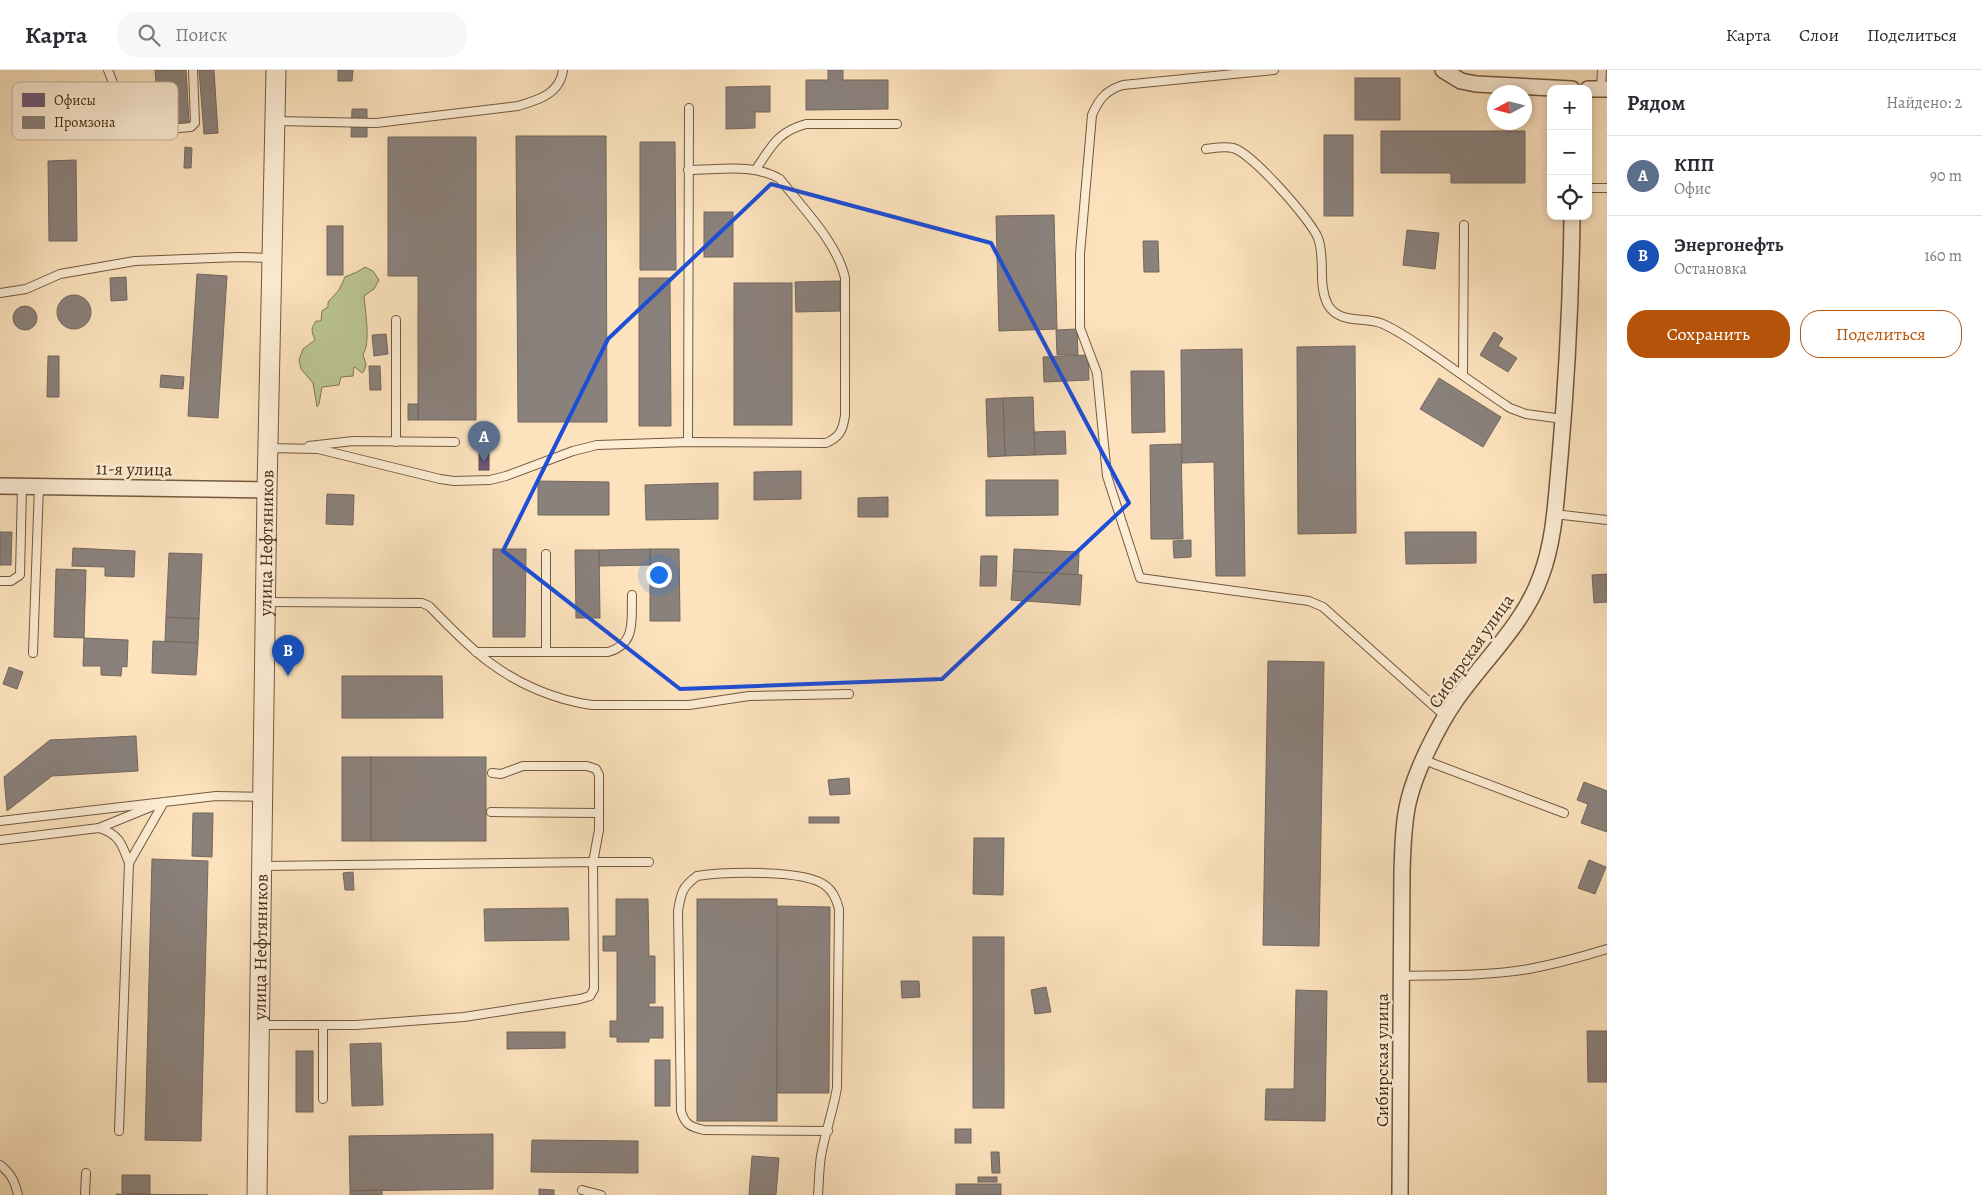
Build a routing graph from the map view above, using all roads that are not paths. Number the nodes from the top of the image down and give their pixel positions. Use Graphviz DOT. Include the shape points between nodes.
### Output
graph roads {
  1 [pos="108,70"];
  2 [pos="192,70"];
  3 [pos="276,70"];
  4 [pos="563,70"];
  5 [pos="1274,70"];
  6 [pos="1443,70"];
  7 [pos="1602,70"];
  8 [pos="113,82"];
  9 [pos="1547,88"];
  10 [pos="1599,89"];
  11 [pos="689,108"];
  12 [pos="275,121"];
  13 [pos="897,124"];
  14 [pos="178,128"];
  15 [pos="1206,149"];
  16 [pos="756,169"];
  17 [pos="688,170"];
  18 [pos="1592,188"];
  19 [pos="1607,188"];
  20 [pos="1572,220"];
  21 [pos="1464,225"];
  22 [pos="272,258"];
  23 [pos="0,293"];
  24 [pos="396,320"];
  25 [pos="1463,376"];
  26 [pos="1563,420"];
  27 [pos="396,442"];
  28 [pos="455,442"];
  29 [pos="688,442"];
  30 [pos="268,448"];
  31 [pos="302,448"];
  32 [pos="0,486"];
  33 [pos="22,486"];
  34 [pos="39,486"];
  35 [pos="267,490"];
  36 [pos="1554,514"];
  37 [pos="1607,520"];
  38 [pos="546,554"];
  39 [pos="0,581"];
  40 [pos="632,595"];
  41 [pos="266,602"];
  42 [pos="476,652"];
  43 [pos="546,652"];
  44 [pos="33,653"];
  45 [pos="849,694"];
  46 [pos="1446,717"];
  47 [pos="1424,760"];
  48 [pos="492,773"];
  49 [pos="264,797"];
  50 [pos="164,802"];
  51 [pos="491,812"];
  52 [pos="1564,812"];
  53 [pos="599,813"];
  54 [pos="0,821"];
  55 [pos="99,828"];
  56 [pos="0,840"];
  57 [pos="593,862"];
  58 [pos="649,862"];
  59 [pos="128,863"];
  60 [pos="263,866"];
  61 [pos="1607,949"];
  62 [pos="1402,976"];
  63 [pos="260,1025"];
  64 [pos="322,1025"];
  65 [pos="324,1099"];
  66 [pos="119,1131"];
  67 [pos="828,1131"];
  68 [pos="0,1165"];
  69 [pos="86,1173"];
  70 [pos="582,1190"];
  71 [pos="18,1195"];
  72 [pos="85,1195"];
  73 [pos="258,1195"];
  74 [pos="601,1195"];
  75 [pos="818,1195"];
  76 [pos="1400,1195"];
  1 -- 8 [label="lane"];
  2 -- 14 [label="lane" via="195,123 191,127"];
  3 -- 12 [label="street, улица Нефтяников"];
  4 -- 12 [label="lane" via="559,84 550,93 518,106 376,123"];
  5 -- 46 [label="lane" via="1123,85 1102,96 1092,115 1080,254 1080,328 1097,373 1107,476 1140,578 1309,601 1323,607"];
  6 -- 9 [label="street" via="1461,81 1476,84"];
  7 -- 10 [label="lane"];
  11 -- 17 [label="lane"];
  12 -- 22 [label="street, улица Нефтяников"];
  13 -- 16 [label="lane" via="806,124 792,128 780,136"];
  15 -- 25 [label="lane" via="1233,148 1245,154 1311,224 1322,254 1323,291 1336,314 1348,319 1381,323 1405,335"];
  16 -- 17 [label="lane"];
  16 -- 29 [label="lane" via="780,179 841,262 845,278 843,429 826,443"];
  17 -- 29 [label="lane"];
  18 -- 19 [label="lane"];
  20 -- 26 [label="street, Сибирская улица"];
  21 -- 25 [label="lane"];
  22 -- 23 [label="lane" via="135,261 60,274 26,289"];
  22 -- 30 [label="street, улица Нефтяников"];
  24 -- 27 [label="lane"];
  25 -- 26 [label="lane" via="1510,408"];
  26 -- 36 [label="street, Сибирская улица"];
  27 -- 28 [label="lane"];
  27 -- 31 [label="lane" via="345,442"];
  29 -- 31 [label="lane" via="598,446 573,451 490,480 454,481"];
  30 -- 31 [label="lane"];
  30 -- 35 [label="street, улица Нефтяников"];
  32 -- 33 [label="street, 11-я улица"];
  33 -- 34 [label="street, 11-я улица"];
  33 -- 39 [label="lane" via="20,575 11,581"];
  34 -- 35 [label="street, 11-я улица"];
  34 -- 44 [label="lane"];
  35 -- 41 [label="street, улица Нефтяников"];
  36 -- 37 [label="lane"];
  36 -- 46 [label="street, Сибирская улица" via="1548,552 1533,595"];
  38 -- 43 [label="lane"];
  40 -- 43 [label="lane" via="630,634 618,649 608,652"];
  41 -- 42 [label="lane" via="422,602"];
  41 -- 49 [label="street, улица Нефтяников"];
  42 -- 43 [label="lane"];
  42 -- 45 [label="lane" via="534,688 592,705 689,705 749,696"];
  46 -- 47 [label="street, Сибирская улица"];
  47 -- 52 [label="lane"];
  47 -- 62 [label="street, Сибирская улица" via="1408,800 1404,832"];
  48 -- 53 [label="lane" via="501,774 523,766 588,766 596,769 599,775"];
  49 -- 50 [label="lane" via="216,796"];
  49 -- 60 [label="street, улица Нефтяников"];
  50 -- 54 [label="lane"];
  50 -- 55 [label="lane"];
  50 -- 59 [label="lane"];
  51 -- 53 [label="lane"];
  53 -- 57 [label="lane"];
  55 -- 56 [label="lane"];
  55 -- 59 [label="lane" via="113,832 123,846"];
  57 -- 58 [label="lane"];
  57 -- 60 [label="lane"];
  57 -- 64 [label="lane" via="594,989 590,996 464,1017"];
  59 -- 66 [label="lane"];
  60 -- 63 [label="street, улица Нефтяников"];
  61 -- 62 [label="lane" via="1527,969 1485,974"];
  62 -- 76 [label="street, Сибирская улица"];
  63 -- 64 [label="lane"];
  63 -- 73 [label="street, улица Нефтяников"];
  64 -- 65 [label="lane"];
  67 -- 67 [label="lane" via="837,1088 839,909 836,897 826,885 801,876 697,876 686,884 681,893 678,911 681,1111 684,1122 704,1130"];
  67 -- 75 [label="lane" via="821,1157"];
  68 -- 71 [label="lane" via="9,1172"];
  69 -- 72 [label="lane"];
  70 -- 74 [label="lane"];
}
